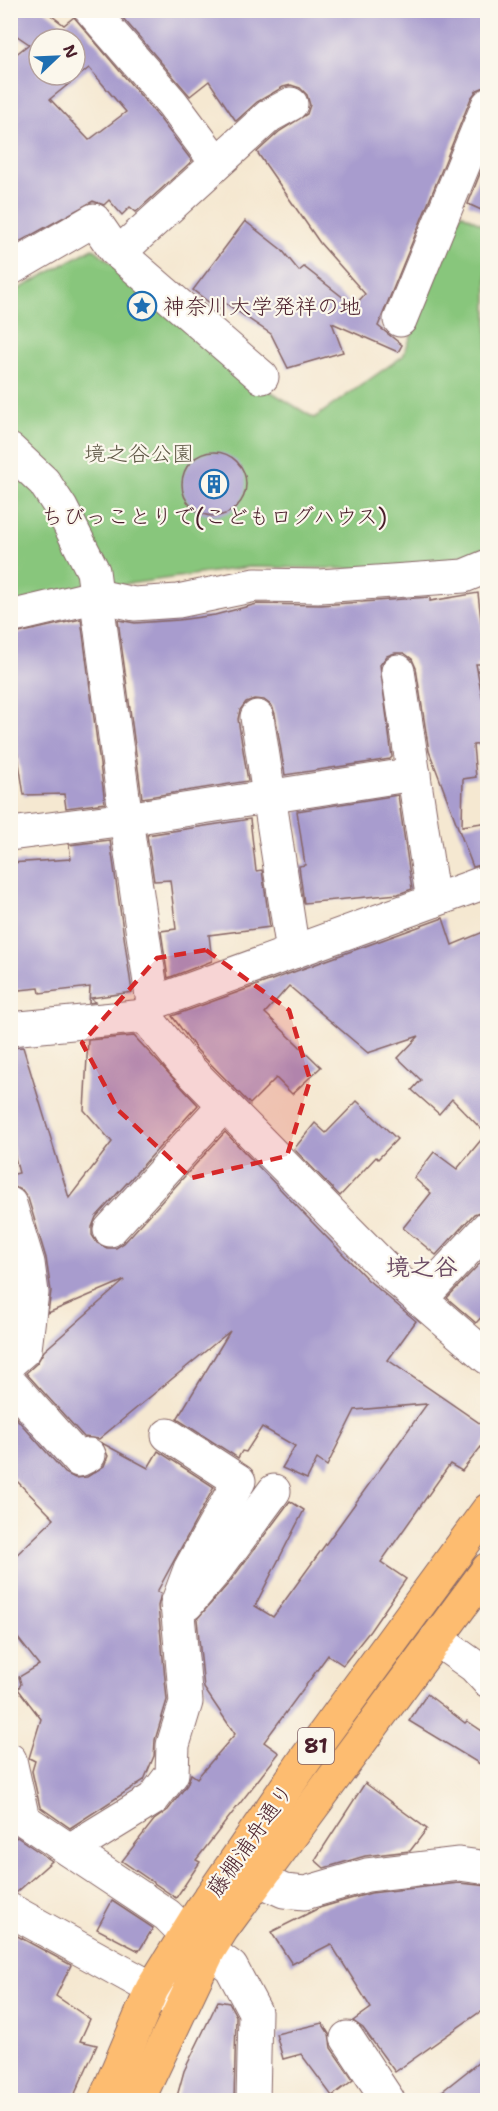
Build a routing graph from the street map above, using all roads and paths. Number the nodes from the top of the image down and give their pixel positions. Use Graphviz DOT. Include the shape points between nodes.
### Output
graph roads {
  1 [pos="91,10"];
  2 [pos="291,104"];
  3 [pos="488,105"];
  4 [pos="216,162"];
  5 [pos="119,253"];
  6 [pos="10,269"];
  7 [pos="400,320"];
  8 [pos="262,377"];
  9 [pos="10,450"];
  10 [pos="488,566"];
  11 [pos="98,596"];
  12 [pos="10,617"];
  13 [pos="398,671"];
  14 [pos="257,717"];
  15 [pos="414,774"];
  16 [pos="270,796"];
  17 [pos="126,819"];
  18 [pos="10,834"];
  19 [pos="488,881"];
  20 [pos="433,901"];
  21 [pos="293,952"];
  22 [pos="149,1010"];
  23 [pos="10,1029"];
  24 [pos="224,1105"];
  25 [pos="10,1204"];
  26 [pos="488,1227"];
  27 [pos="110,1230"];
  28 [pos="420,1300"];
  29 [pos="488,1358"];
  30 [pos="10,1362"];
  31 [pos="10,1383"];
  32 [pos="168,1435"];
  33 [pos="89,1455"];
  34 [pos="274,1491"];
  35 [pos="488,1510"];
  36 [pos="488,1569"];
  37 [pos="177,1614"];
  38 [pos="436,1639"];
  39 [pos="488,1681"];
  40 [pos="10,1760"];
  41 [pos="17,1823"];
  42 [pos="70,1850"];
  43 [pos="488,1868"];
  44 [pos="260,1880"];
  45 [pos="10,1910"];
  46 [pos="197,1942"];
  47 [pos="153,1989"];
  48 [pos="182,2004"];
  49 [pos="347,2038"];
  50 [pos="105,2100"];
  51 [pos="138,2100"];
  52 [pos="253,2100"];
  53 [pos="388,2100"];
  1 -- 4 [label="street" via="172,103"];
  2 -- 4 [label="street" via="269,116"];
  3 -- 7 [label="street"];
  4 -- 5 [label="street"];
  5 -- 6 [label="street" via="94,220"];
  5 -- 8 [label="street"];
  9 -- 11 [label="street" via="44,482 61,508 93,571"];
  10 -- 11 [label="street" via="464,576 320,586 255,585 178,601 134,604"];
  11 -- 12 [label="street"];
  11 -- 17 [label="street"];
  13 -- 15 [label="street"];
  14 -- 16 [label="street"];
  15 -- 16 [label="street"];
  15 -- 20 [label="street"];
  16 -- 17 [label="street"];
  16 -- 21 [label="street"];
  17 -- 18 [label="street"];
  17 -- 22 [label="street"];
  19 -- 20 [label="street"];
  20 -- 21 [label="street"];
  21 -- 22 [label="street"];
  22 -- 23 [label="street"];
  22 -- 24 [label="street" via="183,1063"];
  24 -- 27 [label="street"];
  24 -- 28 [label="street"];
  25 -- 30 [label="street" via="28,1263 32,1293 25,1349"];
  26 -- 28 [label="street"];
  28 -- 29 [label="street"];
  31 -- 33 [label="street" via="79,1460"];
  32 -- 37 [label="street" via="239,1481 190,1569"];
  34 -- 37 [label="street" via="215,1571"];
  35 -- 46 [label="main road, 藤棚浦舟通り / 81" via="305,1760"];
  36 -- 38 [label="main road, 藤棚浦舟通り / 81"];
  37 -- 42 [label="street" via="186,1702 173,1745 172,1774 153,1799"];
  38 -- 39 [label="street"];
  38 -- 44 [label="main road, 藤棚浦舟通り / 81"];
  40 -- 41 [label="street"];
  41 -- 42 [label="street"];
  42 -- 46 [label="street" via="167,1915"];
  43 -- 44 [label="street" via="459,1864 367,1875 305,1893 284,1891"];
  44 -- 46 [label="main road, 藤棚浦舟通り / 81"];
  45 -- 47 [label="street"];
  46 -- 47 [label="main road, 藤棚浦舟通り / 81"];
  46 -- 48 [label="main road, 藤棚浦舟通り / 81"];
  46 -- 52 [label="street" via="231,1967 255,2012"];
  47 -- 48 [label="street"];
  47 -- 50 [label="main road, 藤棚浦舟通り / 81"];
  48 -- 51 [label="main road, 藤棚浦舟通り / 81"];
  49 -- 53 [label="street"];
}
